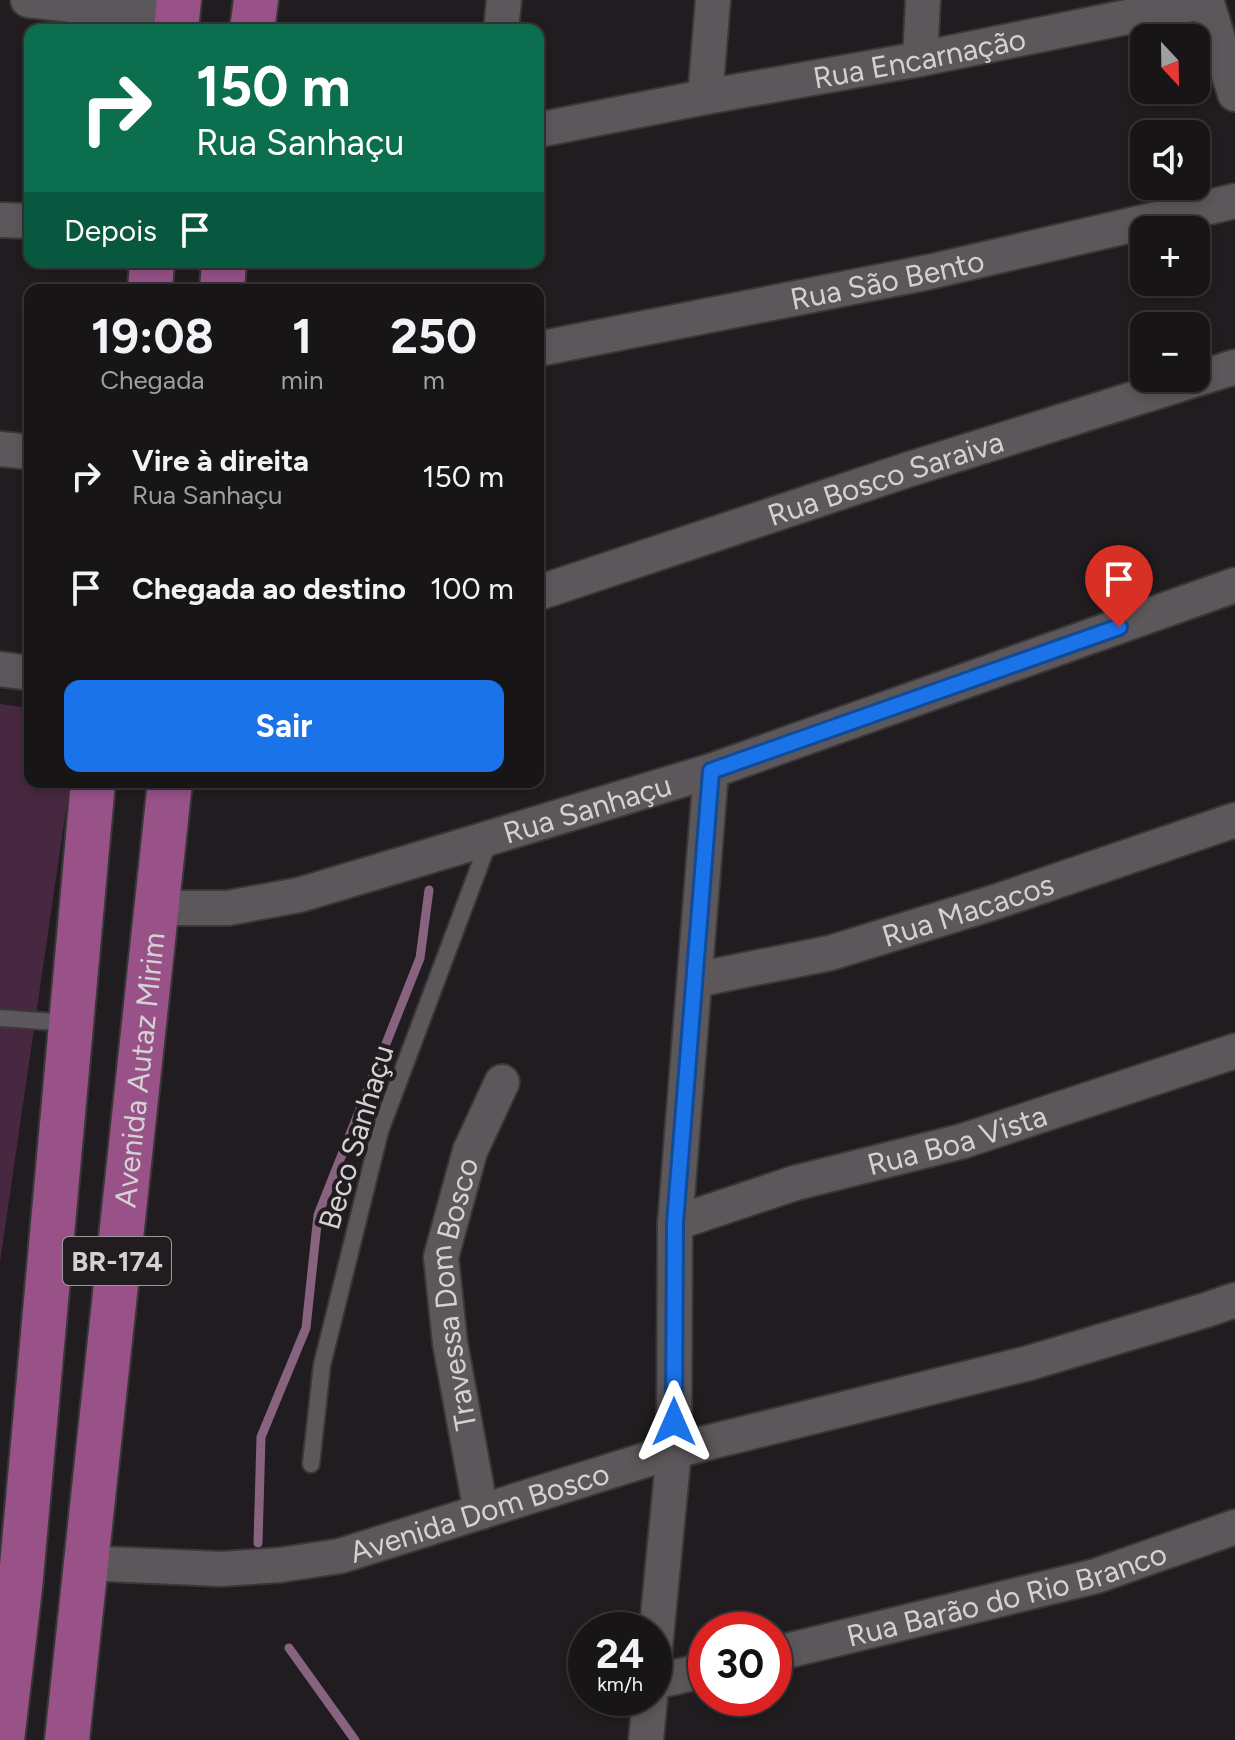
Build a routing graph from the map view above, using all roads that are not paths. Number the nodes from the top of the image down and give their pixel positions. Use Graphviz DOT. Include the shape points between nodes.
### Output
graph roads {
  1 [pos="28,0"];
  2 [pos="256,0"];
  3 [pos="504,0"];
  4 [pos="713,0"];
  5 [pos="923,0"];
  6 [pos="1206,1"];
  7 [pos="178,16"];
  8 [pos="253,24"];
  9 [pos="502,24"];
  10 [pos="920,59"];
  11 [pos="1235,94"];
  12 [pos="705,97"];
  13 [pos="544,129"];
  14 [pos="1235,201"];
  15 [pos="0,220"];
  16 [pos="24,221"];
  17 [pos="544,348"];
  18 [pos="1235,367"];
  19 [pos="0,449"];
  20 [pos="24,451"];
  21 [pos="1235,585"];
  22 [pos="544,591"];
  23 [pos="0,669"];
  24 [pos="24,672"];
  25 [pos="711,771"];
  26 [pos="92,788"];
  27 [pos="169,788"];
  28 [pos="1235,820"];
  29 [pos="491,837"];
  30 [pos="155,908"];
  31 [pos="695,980"];
  32 [pos="0,1018"];
  33 [pos="71,1024"];
  34 [pos="1235,1051"];
  35 [pos="502,1082"];
  36 [pos="675,1223"];
  37 [pos="1235,1300"];
  38 [pos="674,1451"];
  39 [pos="311,1464"];
  40 [pos="481,1512"];
  41 [pos="1235,1527"];
  42 [pos="85,1563"];
  43 [pos="10,1587"];
  44 [pos="658,1612"];
  45 [pos="792,1650"];
  46 [pos="648,1716"];
  47 [pos="2,1740"];
  48 [pos="67,1740"];
  49 [pos="646,1740"];
  1 -- 7 [label="street"];
  2 -- 8 [label="main road"];
  3 -- 9 [label="street"];
  4 -- 12 [label="street"];
  5 -- 10 [label="street"];
  6 -- 10 [label="street, Rua Encarnação"];
  6 -- 11 [label="street, Rua Encarnação"];
  10 -- 12 [label="street, Rua Encarnação"];
  12 -- 13 [label="street, Rua Encarnação"];
  14 -- 17 [label="street, Rua São Bento" via="929,272"];
  15 -- 16 [label="street"];
  18 -- 22 [label="street, Rua Bosco Saraiva"];
  19 -- 20 [label="street"];
  21 -- 25 [label="street, Rua Sanhaçu"];
  23 -- 24 [label="street"];
  25 -- 29 [label="street, Rua Sanhaçu"];
  25 -- 31 [label="street"];
  26 -- 33 [label="main road, BR-174"];
  27 -- 30 [label="main road, Avenida Autaz Mirim / BR-174"];
  28 -- 31 [label="street, Rua Macacos" via="830,953"];
  29 -- 30 [label="street, Rua Sanhaçu" via="299,895 228,908"];
  29 -- 39 [label="lane, Beco Sanhaçu" via="380,1131 322,1365"];
  30 -- 42 [label="main road, Avenida Autaz Mirim / BR-174"];
  31 -- 36 [label="street"];
  32 -- 33 [label="lane"];
  33 -- 43 [label="main road, BR-174"];
  34 -- 36 [label="street, Rua Boa Vista" via="963,1141 795,1183"];
  35 -- 40 [label="street, Travessa Dom Bosco" via="470,1151 441,1257 450,1343"];
  36 -- 38 [label="street"];
  37 -- 38 [label="street, Avenida Dom Bosco" via="1029,1363"];
  38 -- 40 [label="street, Avenida Dom Bosco"];
  38 -- 44 [label="street"];
  40 -- 42 [label="street, Avenida Dom Bosco" via="340,1556 280,1565 221,1569"];
  41 -- 45 [label="street, Rua Barão do Rio Branco" via="1096,1576"];
  42 -- 48 [label="main road, Avenida Autaz Mirim / BR-174"];
  43 -- 47 [label="main road, BR-174"];
  46 -- 49 [label="street"];
}
